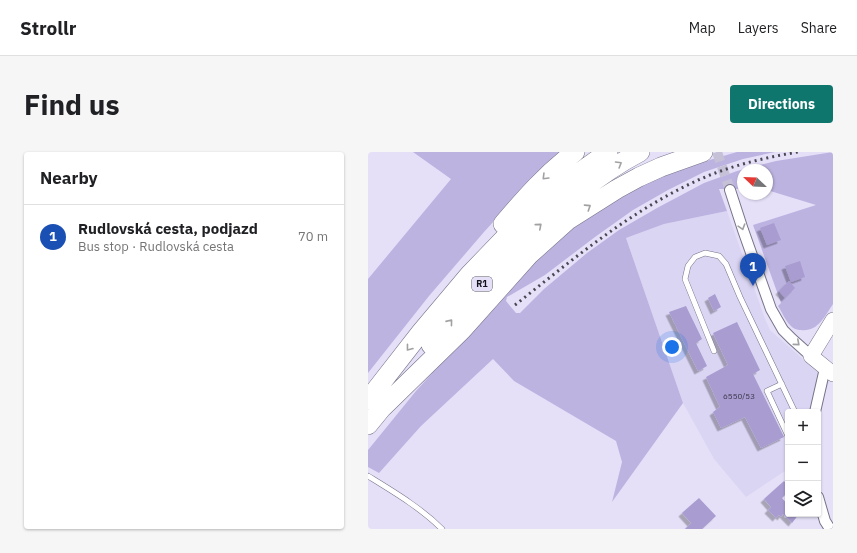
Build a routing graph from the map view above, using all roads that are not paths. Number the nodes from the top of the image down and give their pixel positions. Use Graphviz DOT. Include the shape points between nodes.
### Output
graph roads {
  1 [pos="574,152"];
  2 [pos="608,152"];
  3 [pos="640,152"];
  4 [pos="703,152"];
  5 [pos="594,171"];
  6 [pos="730,190"];
  7 [pos="469,275"];
  8 [pos="833,320"];
  9 [pos="714,351"];
  10 [pos="811,356"];
  11 [pos="829,371"];
  12 [pos="782,384"];
  13 [pos="375,403"];
  14 [pos="794,409"];
  15 [pos="816,409"];
  16 [pos="368,425"];
  17 [pos="785,430"];
  18 [pos="368,476"];
  19 [pos="821,507"];
  20 [pos="442,529"];
  21 [pos="830,529"];
  1 -- 7 [label="highway, one-way" via="533,189 486,243"];
  2 -- 5 [label="highway, R1"];
  5 -- 3 [label="highway, R1, one-way" via="616,166"];
  13 -- 4 [label="highway, one-way" via="462,330 529,255 568,220 639,177"];
  5 -- 7 [label="highway, R1" via="555,190"];
  13 -- 5 [label="highway, R1, one-way" via="492,273 564,204"];
  6 -- 10 [label="street, one-way" via="771,309 783,330"];
  7 -- 13 [label="highway, R1, one-way" via="421,332"];
  8 -- 10 [label="street"];
  9 -- 12 [label="lane" via="685,279 688,266 695,257 705,253 718,256 726,264"];
  10 -- 11 [label="street"];
  11 -- 15 [label="street"];
  12 -- 14 [label="lane"];
  12 -- 17 [label="lane" via="767,391"];
  13 -- 16 [label="highway, R1"];
  18 -- 20 [label="lane" via="396,493"];
  19 -- 21 [label="street"];
}
